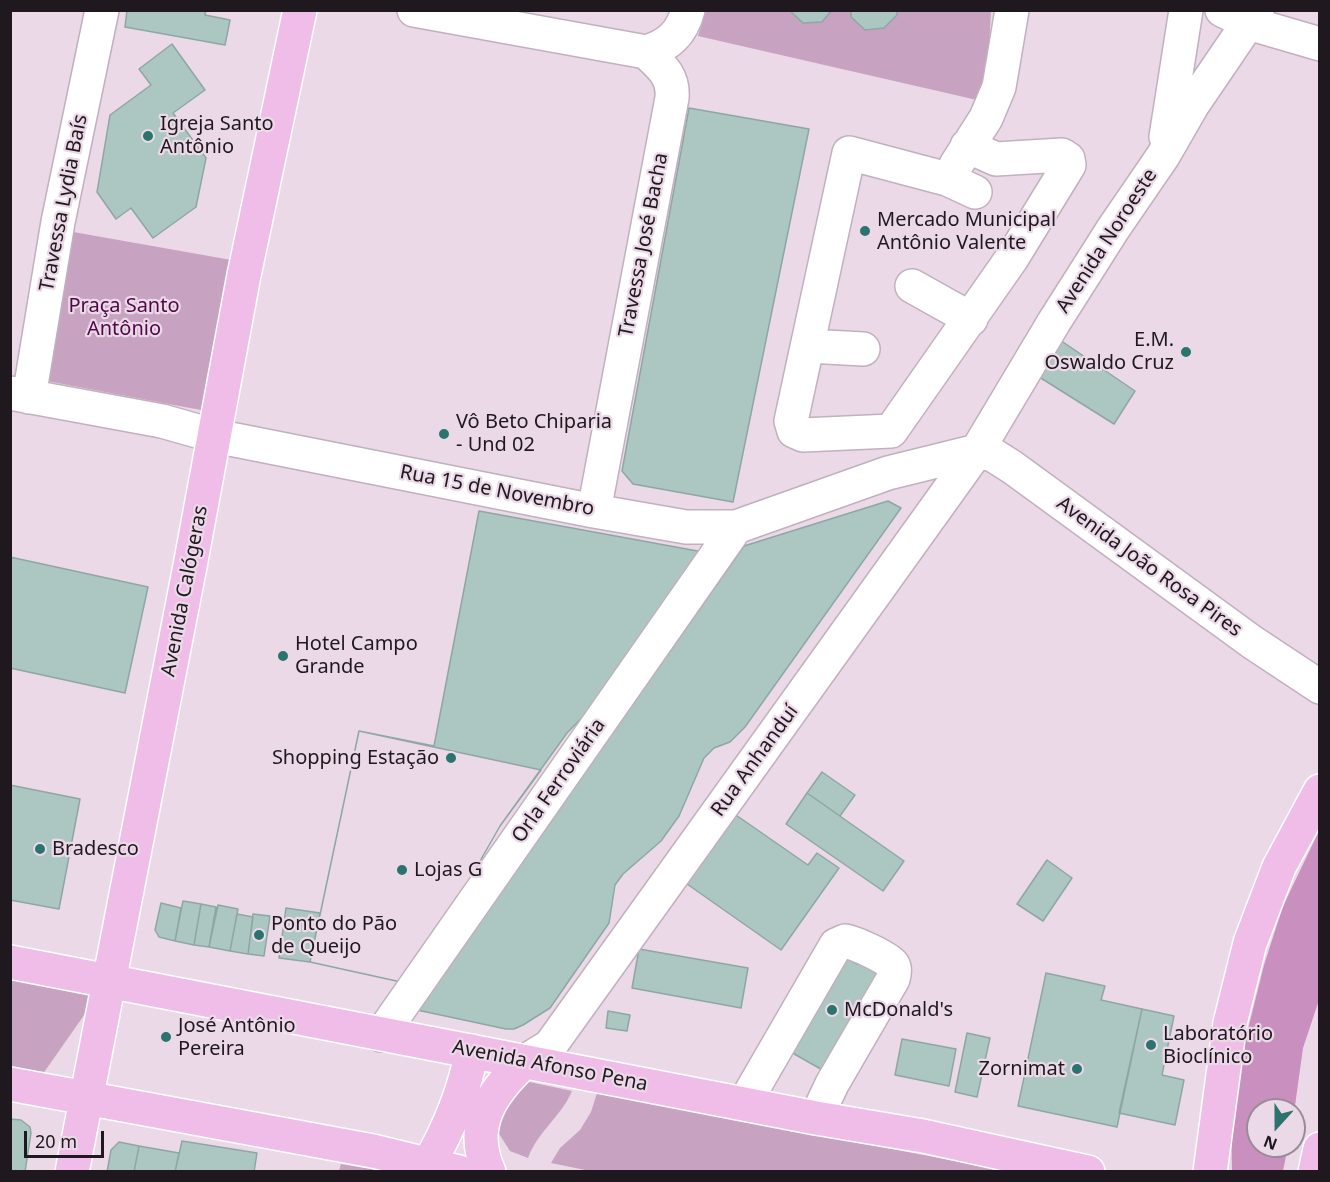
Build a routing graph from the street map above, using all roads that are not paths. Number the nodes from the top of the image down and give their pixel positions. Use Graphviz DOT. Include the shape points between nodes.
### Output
graph roads {
  1 [pos="102,10"];
  2 [pos="300,10"];
  3 [pos="414,10"];
  4 [pos="1012,10"];
  5 [pos="1186,10"];
  6 [pos="687,15"];
  7 [pos="1242,15"];
  8 [pos="1320,44"];
  9 [pos="645,52"];
  10 [pos="677,67"];
  11 [pos="967,146"];
  12 [pos="1163,156"];
  13 [pos="912,286"];
  14 [pos="970,319"];
  15 [pos="808,346"];
  16 [pos="863,349"];
  17 [pos="20,395"];
  18 [pos="215,436"];
  19 [pos="977,451"];
  20 [pos="594,511"];
  21 [pos="736,527"];
  22 [pos="1320,687"];
  23 [pos="1320,791"];
  24 [pos="10,962"];
  25 [pos="108,981"];
  26 [pos="381,1035"];
  27 [pos="472,1051"];
  28 [pos="524,1062"];
  29 [pos="10,1084"];
  30 [pos="86,1098"];
  31 [pos="744,1104"];
  32 [pos="816,1118"];
  33 [pos="1320,1149"];
  34 [pos="437,1169"];
  35 [pos="72,1172"];
  36 [pos="489,1172"];
  37 [pos="1088,1172"];
  38 [pos="1210,1172"];
  39 [pos="1315,1172"];
  1 -- 17 [label="street, Travessa Lydia Baís"];
  2 -- 18 [label="main road, Avenida Calógeras" via="244,275"];
  3 -- 9 [label="street"];
  4 -- 11 [label="street" via="999,87 986,118"];
  5 -- 12 [label="street, Avenida Noroeste"];
  6 -- 9 [label="street" via="680,33 657,49"];
  6 -- 10 [label="street"];
  7 -- 8 [label="street"];
  7 -- 12 [label="street, Avenida Noroeste"];
  9 -- 20 [label="street, Travessa José Bacha" via="666,71 673,86 672,98"];
  11 -- 14 [label="street" via="996,159 1062,155 1069,165 1024,241"];
  11 -- 15 [label="street" via="961,185 849,153"];
  12 -- 19 [label="street, Avenida Noroeste" via="1053,322"];
  13 -- 14 [label="street"];
  14 -- 15 [label="street" via="891,431 802,435 794,431 791,421"];
  15 -- 16 [label="street"];
  17 -- 18 [label="street, Rua 15 de Novembro" via="162,421"];
  18 -- 20 [label="street, Rua 15 de Novembro"];
  18 -- 25 [label="main road, Avenida Calógeras"];
  19 -- 21 [label="street, Rua 15 de Novembro" via="888,473"];
  19 -- 22 [label="street, Avenida João Rosa Pires" via="993,455 1012,467"];
  19 -- 28 [label="street, Rua Anhanduí" via="550,1046"];
  20 -- 21 [label="street, Rua 15 de Novembro" via="686,527"];
  21 -- 26 [label="street, Orla Ferroviária"];
  23 -- 38 [label="main road" via="1279,867 1250,943 1230,1023"];
  24 -- 25 [label="main road, Avenida Afonso Pena"];
  25 -- 26 [label="main road, Avenida Afonso Pena"];
  25 -- 30 [label="main road, Avenida Calógeras"];
  26 -- 27 [label="main road, Avenida Afonso Pena"];
  27 -- 28 [label="main road, Avenida Afonso Pena"];
  27 -- 34 [label="main road" via="466,1079 441,1142"];
  28 -- 31 [label="main road, Avenida Afonso Pena"];
  28 -- 36 [label="main road" via="497,1090 487,1108 480,1146"];
  29 -- 30 [label="main road"];
  30 -- 34 [label="main road" via="373,1151"];
  30 -- 35 [label="main road, Avenida Calógeras"];
  31 -- 32 [label="main road, Avenida Afonso Pena"];
  31 -- 32 [label="street" via="836,945 845,941 892,964 895,971"];
  32 -- 37 [label="main road, Avenida Afonso Pena"];
  33 -- 39 [label="main road"];
}
